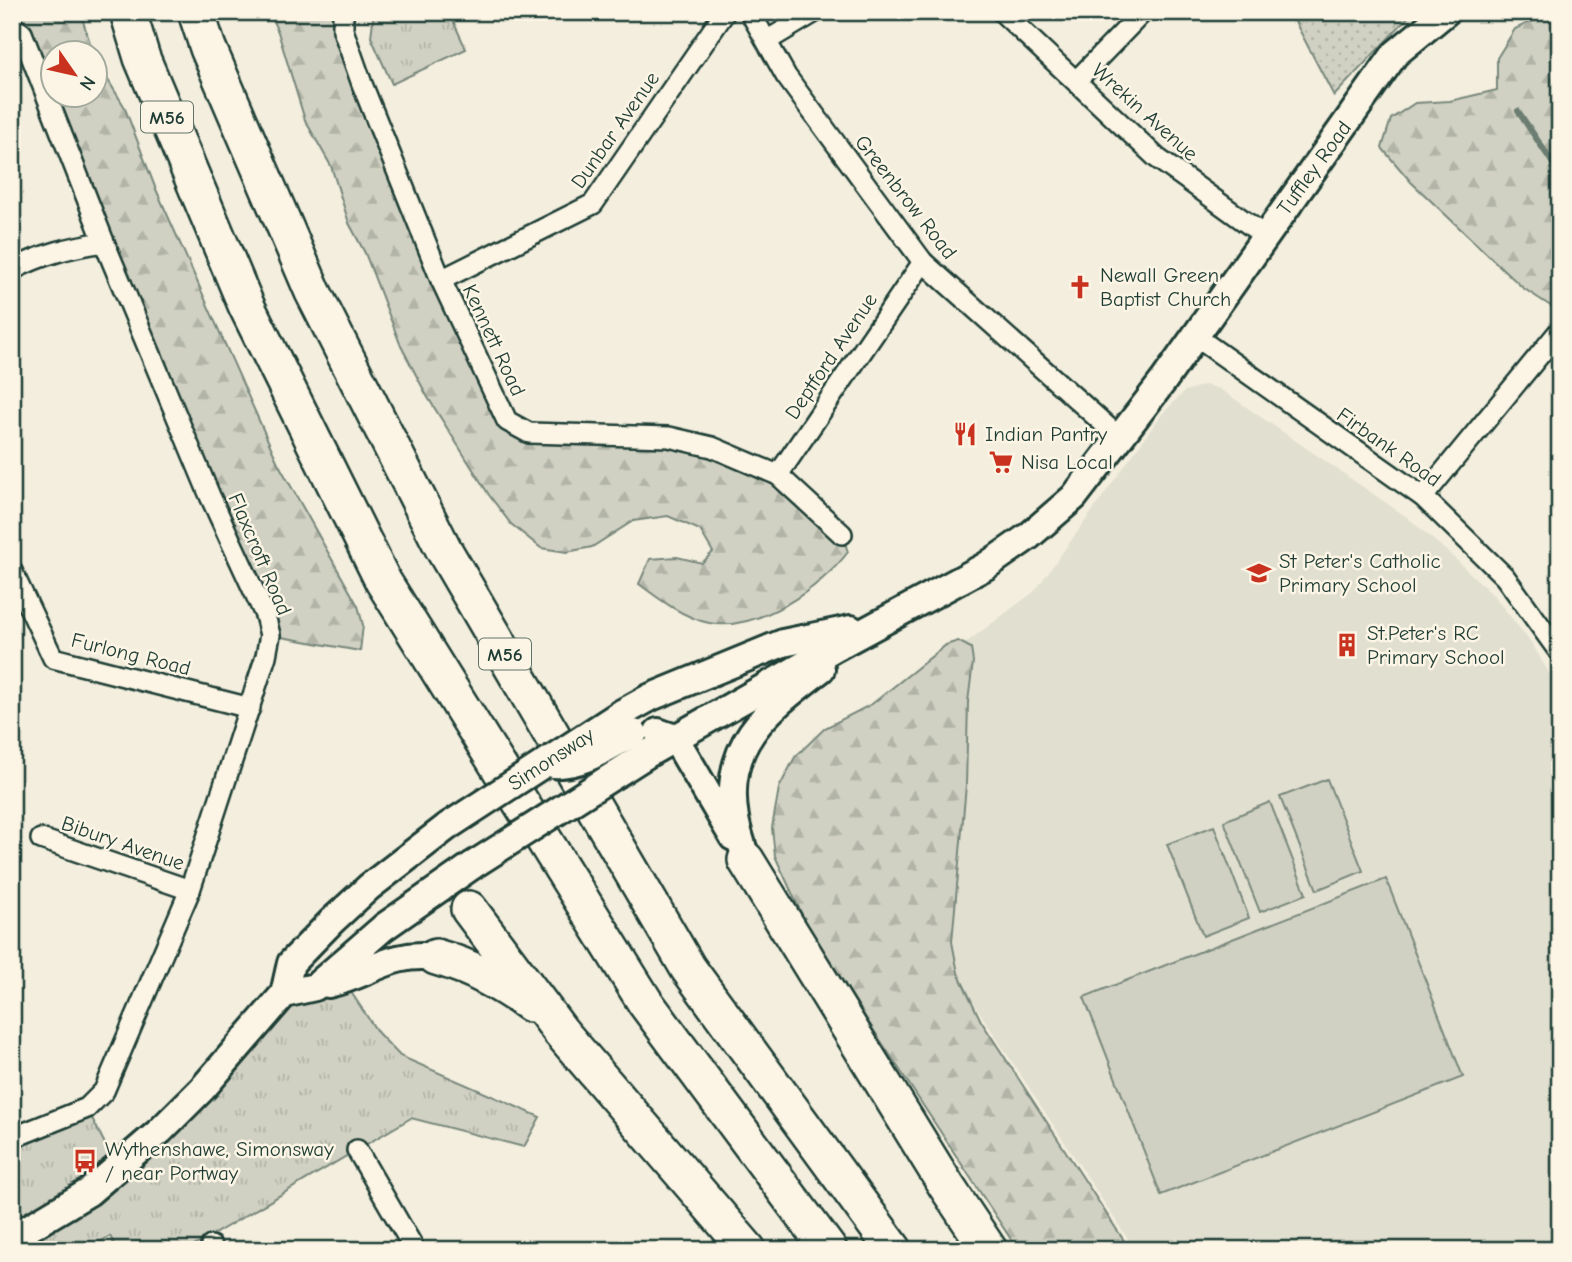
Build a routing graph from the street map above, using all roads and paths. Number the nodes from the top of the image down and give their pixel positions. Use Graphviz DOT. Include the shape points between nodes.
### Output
graph roads {
  1 [pos="128,12"];
  2 [pos="196,12"];
  3 [pos="343,12"];
  4 [pos="725,12"];
  5 [pos="750,12"];
  6 [pos="815,12"];
  7 [pos="1002,12"];
  8 [pos="1143,12"];
  9 [pos="1446,12"];
  10 [pos="12,26"];
  11 [pos="768,40"];
  12 [pos="1076,81"];
  13 [pos="1265,236"];
  14 [pos="104,242"];
  15 [pos="923,262"];
  16 [pos="12,270"];
  17 [pos="440,280"];
  18 [pos="1560,330"];
  19 [pos="1195,336"];
  20 [pos="1120,438"];
  21 [pos="778,475"];
  22 [pos="1423,497"];
  23 [pos="842,534"];
  24 [pos="12,571"];
  25 [pos="884,622"];
  26 [pos="1560,653"];
  27 [pos="250,708"];
  28 [pos="635,733"];
  29 [pos="675,738"];
  30 [pos="41,839"];
  31 [pos="425,845"];
  32 [pos="747,860"];
  33 [pos="190,890"];
  34 [pos="459,896"];
  35 [pos="436,957"];
  36 [pos="315,987"];
  37 [pos="284,994"];
  38 [pos="561,1032"];
  39 [pos="12,1138"];
  40 [pos="357,1150"];
  41 [pos="12,1238"];
  42 [pos="415,1250"];
  43 [pos="748,1250"];
  44 [pos="829,1250"];
  45 [pos="894,1250"];
  46 [pos="989,1250"];
  1 -- 44 [label="highway, M56" via="142,58 246,305 383,581 645,1002"];
  2 -- 45 [label="highway, M56" via="313,292 444,550 688,968"];
  3 -- 17 [label="street, Kennett Road" via="343,30 362,84"];
  4 -- 17 [label="street, Dunbar Avenue" via="593,204"];
  5 -- 11 [label="street, Greenbrow Road"];
  6 -- 11 [label="street"];
  7 -- 12 [label="street, Wrekin Avenue"];
  8 -- 12 [label="street"];
  9 -- 13 [label="street, Tuffley Road" via="1395,54"];
  10 -- 14 [label="street, Flaxcroft Road" via="22,33"];
  11 -- 15 [label="street, Greenbrow Road" via="786,76"];
  12 -- 13 [label="street, Wrekin Avenue" via="1157,158"];
  13 -- 19 [label="street, Tuffley Road"];
  14 -- 16 [label="street" via="62,249"];
  14 -- 27 [label="street, Flaxcroft Road" via="265,615 270,635"];
  15 -- 20 [label="street, Greenbrow Road"];
  15 -- 21 [label="street, Deptford Avenue"];
  17 -- 21 [label="street, Kennett Road" via="507,421 529,433 669,437 712,447"];
  18 -- 22 [label="street"];
  19 -- 20 [label="street, Simonsway"];
  19 -- 22 [label="street, Firbank Road"];
  20 -- 25 [label="street, Simonsway" via="1074,497 1029,536 986,566"];
  21 -- 23 [label="street, Kennett Road"];
  22 -- 26 [label="street, Firbank Road" via="1505,578"];
  24 -- 27 [label="street, Furlong Road" via="54,658"];
  25 -- 28 [label="street, Simonsway" via="783,643 651,696"];
  25 -- 29 [label="street, Simonsway"];
  25 -- 32 [label="street" via="763,716 750,734 741,750 732,790"];
  27 -- 33 [label="street, Flaxcroft Road"];
  28 -- 29 [label="street, Simonsway"];
  28 -- 31 [label="street, Simonsway, bridge" via="544,764"];
  28 -- 34 [label="street, Simonsway, bridge" via="473,865"];
  29 -- 32 [label="street"];
  30 -- 33 [label="street, Bibury Avenue"];
  31 -- 34 [label="street"];
  31 -- 37 [label="street, Simonsway" via="369,887 291,963"];
  32 -- 46 [label="highway"];
  33 -- 39 [label="street, Flaxcroft Road" via="104,1091 87,1108"];
  34 -- 36 [label="street, Simonsway" via="384,927"];
  34 -- 38 [label="highway"];
  35 -- 36 [label="street" via="383,961 344,981"];
  35 -- 38 [label="highway" via="494,980"];
  36 -- 37 [label="street, Simonsway"];
  37 -- 41 [label="street, Simonsway" via="160,1132 89,1192"];
  38 -- 43 [label="highway"];
  40 -- 42 [label="street"];
}
